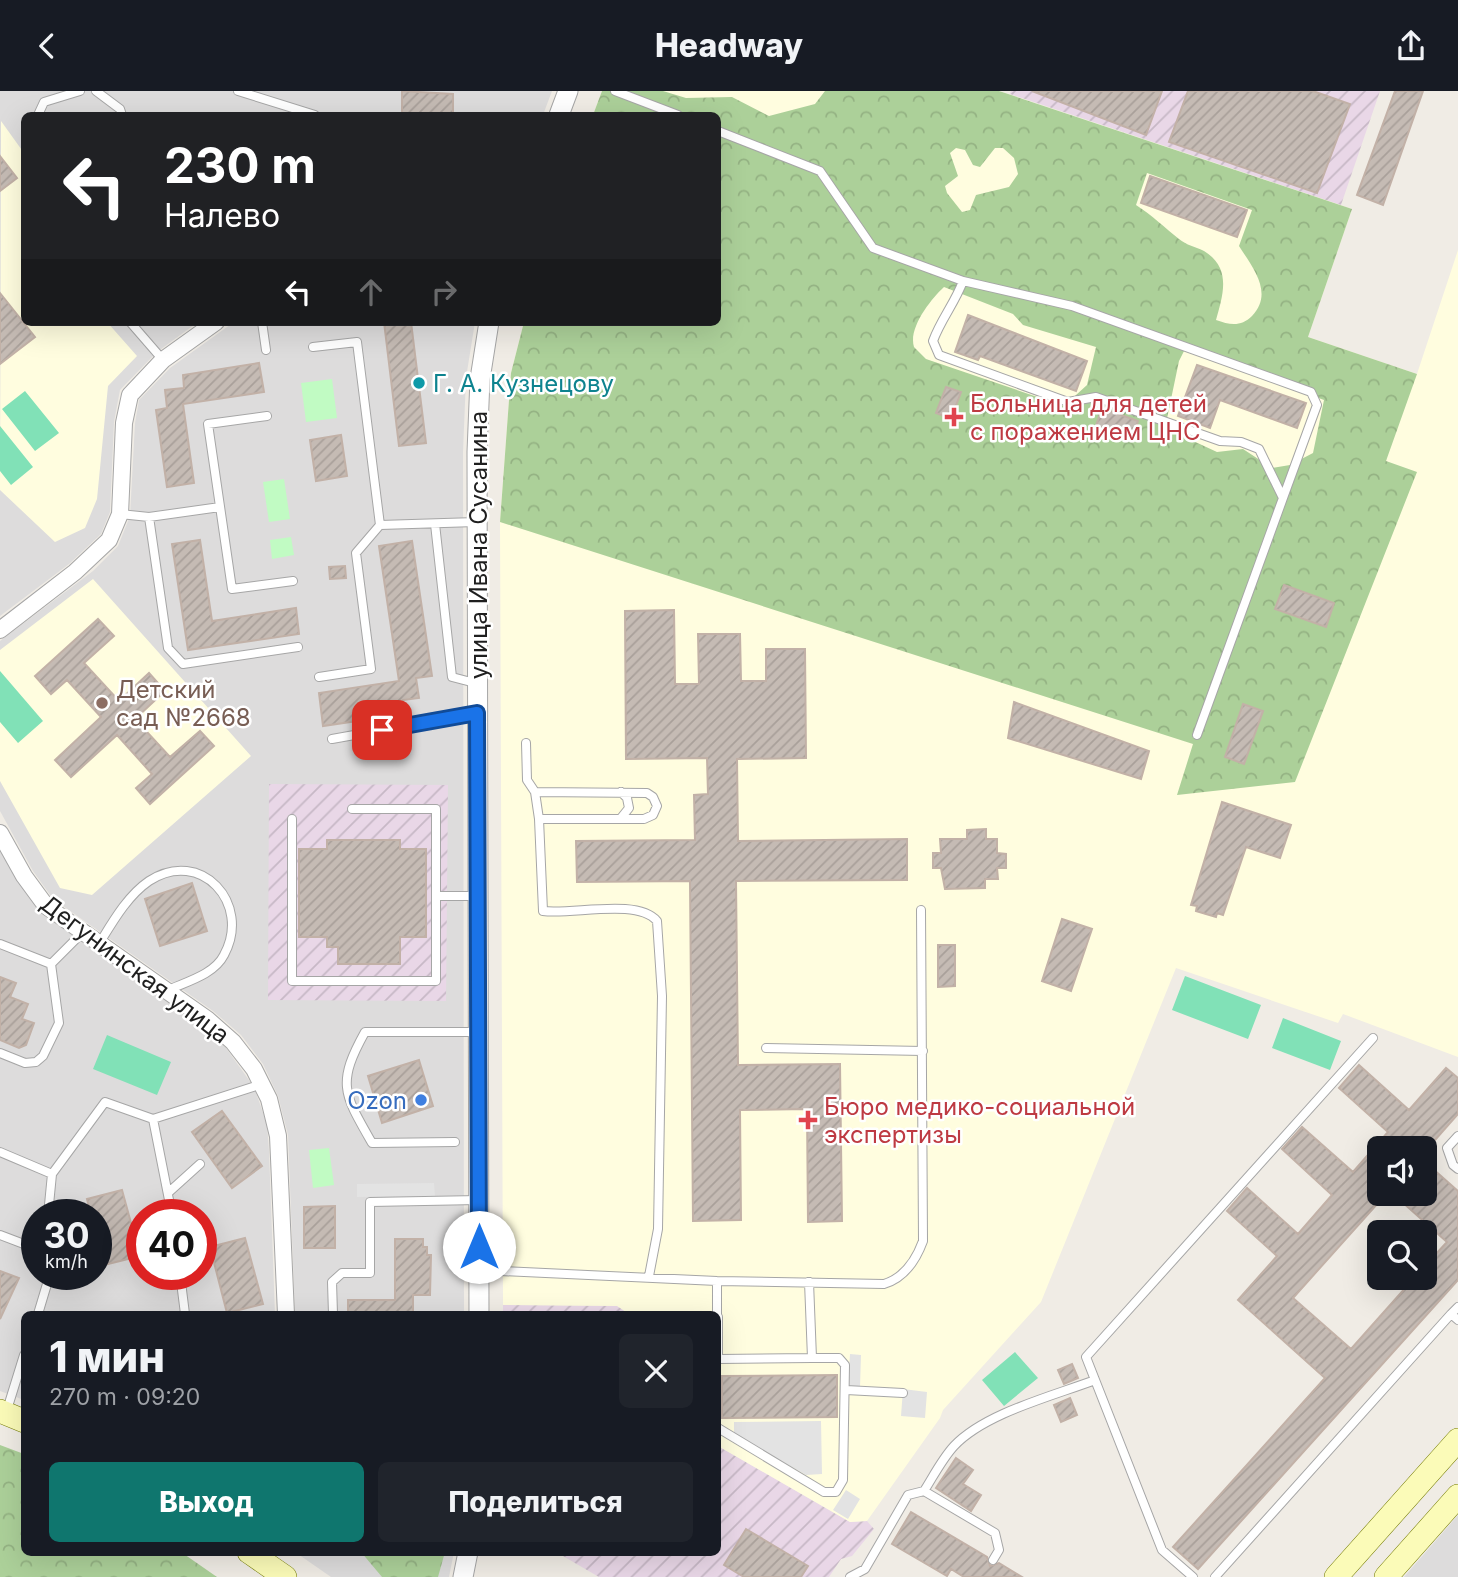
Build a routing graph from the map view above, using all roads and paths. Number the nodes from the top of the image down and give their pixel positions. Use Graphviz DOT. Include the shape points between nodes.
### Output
graph roads {
  1 [pos="80,91"];
  2 [pos="96,91"];
  3 [pos="238,91"];
  4 [pos="568,91"];
  5 [pos="615,91"];
  6 [pos="39,112"];
  7 [pos="121,112"];
  8 [pos="305,112"];
  9 [pos="560,112"];
  10 [pos="670,112"];
  11 [pos="721,132"];
  12 [pos="963,281"];
  13 [pos="133,326"];
  14 [pos="210,326"];
  15 [pos="263,326"];
  16 [pos="488,326"];
  17 [pos="313,347"];
  18 [pos="267,350"];
  19 [pos="163,360"];
  20 [pos="267,415"];
  21 [pos="1283,498"];
  22 [pos="220,507"];
  23 [pos="120,514"];
  24 [pos="149,517"];
  25 [pos="476,522"];
  26 [pos="435,524"];
  27 [pos="380,525"];
  28 [pos="293,580"];
  29 [pos="0,630"];
  30 [pos="298,647"];
  31 [pos="319,677"];
  32 [pos="477,683"];
  33 [pos="477,713"];
  34 [pos="1197,735"];
  35 [pos="332,740"];
  36 [pos="526,744"];
  37 [pos="535,792"];
  38 [pos="621,792"];
  39 [pos="352,809"];
  40 [pos="620,818"];
  41 [pos="292,819"];
  42 [pos="540,819"];
  43 [pos="0,833"];
  44 [pos="436,896"];
  45 [pos="478,896"];
  46 [pos="921,910"];
  47 [pos="82,933"];
  48 [pos="0,944"];
  49 [pos="99,944"];
  50 [pos="51,964"];
  51 [pos="166,991"];
  52 [pos="478,1032"];
  53 [pos="1373,1038"];
  54 [pos="766,1048"];
  55 [pos="923,1051"];
  56 [pos="0,1053"];
  57 [pos="262,1084"];
  58 [pos="153,1119"];
  59 [pos="1458,1136"];
  60 [pos="455,1142"];
  61 [pos="0,1152"];
  62 [pos="200,1164"];
  63 [pos="1458,1169"];
  64 [pos="52,1174"];
  65 [pos="169,1192"];
  66 [pos="50,1199"];
  67 [pos="170,1199"];
  68 [pos="479,1200"];
  69 [pos="0,1235"];
  70 [pos="21,1243"];
  71 [pos="479,1270"];
  72 [pos="649,1276"];
  73 [pos="717,1281"];
  74 [pos="809,1282"];
  75 [pos="45,1290"];
  76 [pos="182,1290"];
  77 [pos="1458,1307"];
  78 [pos="39,1311"];
  79 [pos="186,1311"];
  80 [pos="285,1311"];
  81 [pos="333,1311"];
  82 [pos="479,1311"];
  83 [pos="718,1311"];
  84 [pos="1455,1317"];
  85 [pos="812,1358"];
  86 [pos="721,1359"];
  87 [pos="21,1368"];
  88 [pos="1095,1380"];
  89 [pos="846,1390"];
  90 [pos="903,1393"];
  91 [pos="10,1415"];
  92 [pos="721,1430"];
  93 [pos="1458,1440"];
  94 [pos="924,1491"];
  95 [pos="1458,1496"];
  96 [pos="259,1556"];
  97 [pos="467,1556"];
  98 [pos="993,1560"];
  99 [pos="856,1575"];
  100 [pos="1390,1575"];
  101 [pos="285,1577"];
  102 [pos="463,1577"];
  103 [pos="1193,1577"];
  104 [pos="1215,1577"];
  105 [pos="1336,1577"];
  1 -- 6 [label="lane" via="44,102"];
  2 -- 7 [label="lane"];
  3 -- 8 [label="lane"];
  4 -- 9 [label="street"];
  5 -- 10 [label="lane"];
  11 -- 12 [label="lane" via="820,171 873,248"];
  12 -- 21 [label="lane" via="933,341 939,355 1068,402 1096,397 1220,441 1259,449"];
  12 -- 21 [label="lane" via="1072,306 1311,392 1317,405"];
  13 -- 19 [label="lane"];
  14 -- 19 [label="street"];
  15 -- 18 [label="lane"];
  16 -- 25 [label="street, улица Ивана Сусанина" via="480,379"];
  17 -- 27 [label="lane" via="357,342"];
  19 -- 23 [label="street" via="136,385 126,406"];
  20 -- 22 [label="lane" via="208,424"];
  21 -- 34 [label="lane"];
  22 -- 24 [label="lane"];
  22 -- 28 [label="lane" via="232,589"];
  23 -- 24 [label="lane"];
  23 -- 29 [label="street" via="109,540 96,555"];
  24 -- 30 [label="lane" via="168,648 183,664"];
  25 -- 26 [label="lane"];
  25 -- 32 [label="street, улица Ивана Сусанина"];
  26 -- 27 [label="lane"];
  26 -- 32 [label="lane" via="452,677"];
  27 -- 31 [label="lane" via="356,553 371,669"];
  32 -- 33 [label="street, улица Ивана Сусанина"];
  33 -- 35 [label="lane"];
  33 -- 45 [label="street, улица Ивана Сусанина"];
  36 -- 37 [label="lane" via="527,780"];
  37 -- 38 [label="lane"];
  37 -- 42 [label="lane"];
  38 -- 40 [label="lane" via="629,808"];
  38 -- 40 [label="lane" via="647,793 657,806 649,818"];
  39 -- 44 [label="lane" via="436,809"];
  40 -- 42 [label="lane"];
  41 -- 44 [label="lane" via="292,981 436,981"];
  42 -- 72 [label="lane" via="543,911 634,909 657,921 662,996 658,1229"];
  43 -- 47 [label="street, Дегунинская улица" via="36,894"];
  44 -- 45 [label="lane"];
  45 -- 52 [label="street, улица Ивана Сусанина"];
  46 -- 55 [label="lane"];
  47 -- 49 [label="street, Дегунинская улица"];
  47 -- 50 [label="lane"];
  48 -- 50 [label="lane"];
  49 -- 51 [label="street, Дегунинская улица"];
  49 -- 51 [label="lane" via="148,882 177,869 203,872 226,897 233,930 224,956 202,975"];
  50 -- 56 [label="lane" via="59,1023 43,1056 25,1063"];
  51 -- 57 [label="street, Дегунинская улица" via="233,1042"];
  52 -- 60 [label="lane" via="365,1032 347,1064 347,1100 372,1143"];
  52 -- 68 [label="street, улица Ивана Сусанина"];
  53 -- 88 [label="lane" via="1086,1357"];
  54 -- 55 [label="lane"];
  55 -- 74 [label="lane" via="923,1241 917,1256 900,1276 884,1283"];
  57 -- 58 [label="lane"];
  57 -- 80 [label="street, Дегунинская улица" via="278,1136"];
  58 -- 64 [label="lane" via="105,1102"];
  58 -- 65 [label="lane"];
  59 -- 63 [label="lane" via="1447,1148"];
  61 -- 64 [label="lane"];
  62 -- 65 [label="lane"];
  64 -- 66 [label="lane"];
  65 -- 67 [label="lane"];
  68 -- 71 [label="street, улица Ивана Сусанина"];
  68 -- 81 [label="lane" via="370,1202 370,1273 342,1273 332,1282"];
  69 -- 70 [label="lane"];
  71 -- 72 [label="lane"];
  71 -- 82 [label="street, улица Ивана Сусанина"];
  72 -- 73 [label="lane"];
  73 -- 74 [label="lane"];
  73 -- 83 [label="lane"];
  74 -- 85 [label="lane"];
  75 -- 78 [label="lane"];
  76 -- 79 [label="lane"];
  77 -- 84 [label="lane"];
  84 -- 104 [label="lane"];
  85 -- 86 [label="lane"];
  85 -- 89 [label="lane" via="843,1360"];
  87 -- 91 [label="lane"];
  88 -- 94 [label="lane" via="1002,1416 969,1434 953,1447"];
  88 -- 103 [label="lane" via="1162,1550"];
  89 -- 90 [label="lane"];
  89 -- 92 [label="lane" via="843,1480 836,1492 824,1492"];
  93 -- 105 [label="main road"];
  94 -- 98 [label="lane" via="995,1533 999,1551"];
  94 -- 99 [label="lane" via="908,1495 865,1569"];
  95 -- 100 [label="main road"];
  96 -- 101 [label="main road"];
  97 -- 102 [label="street"];
}
